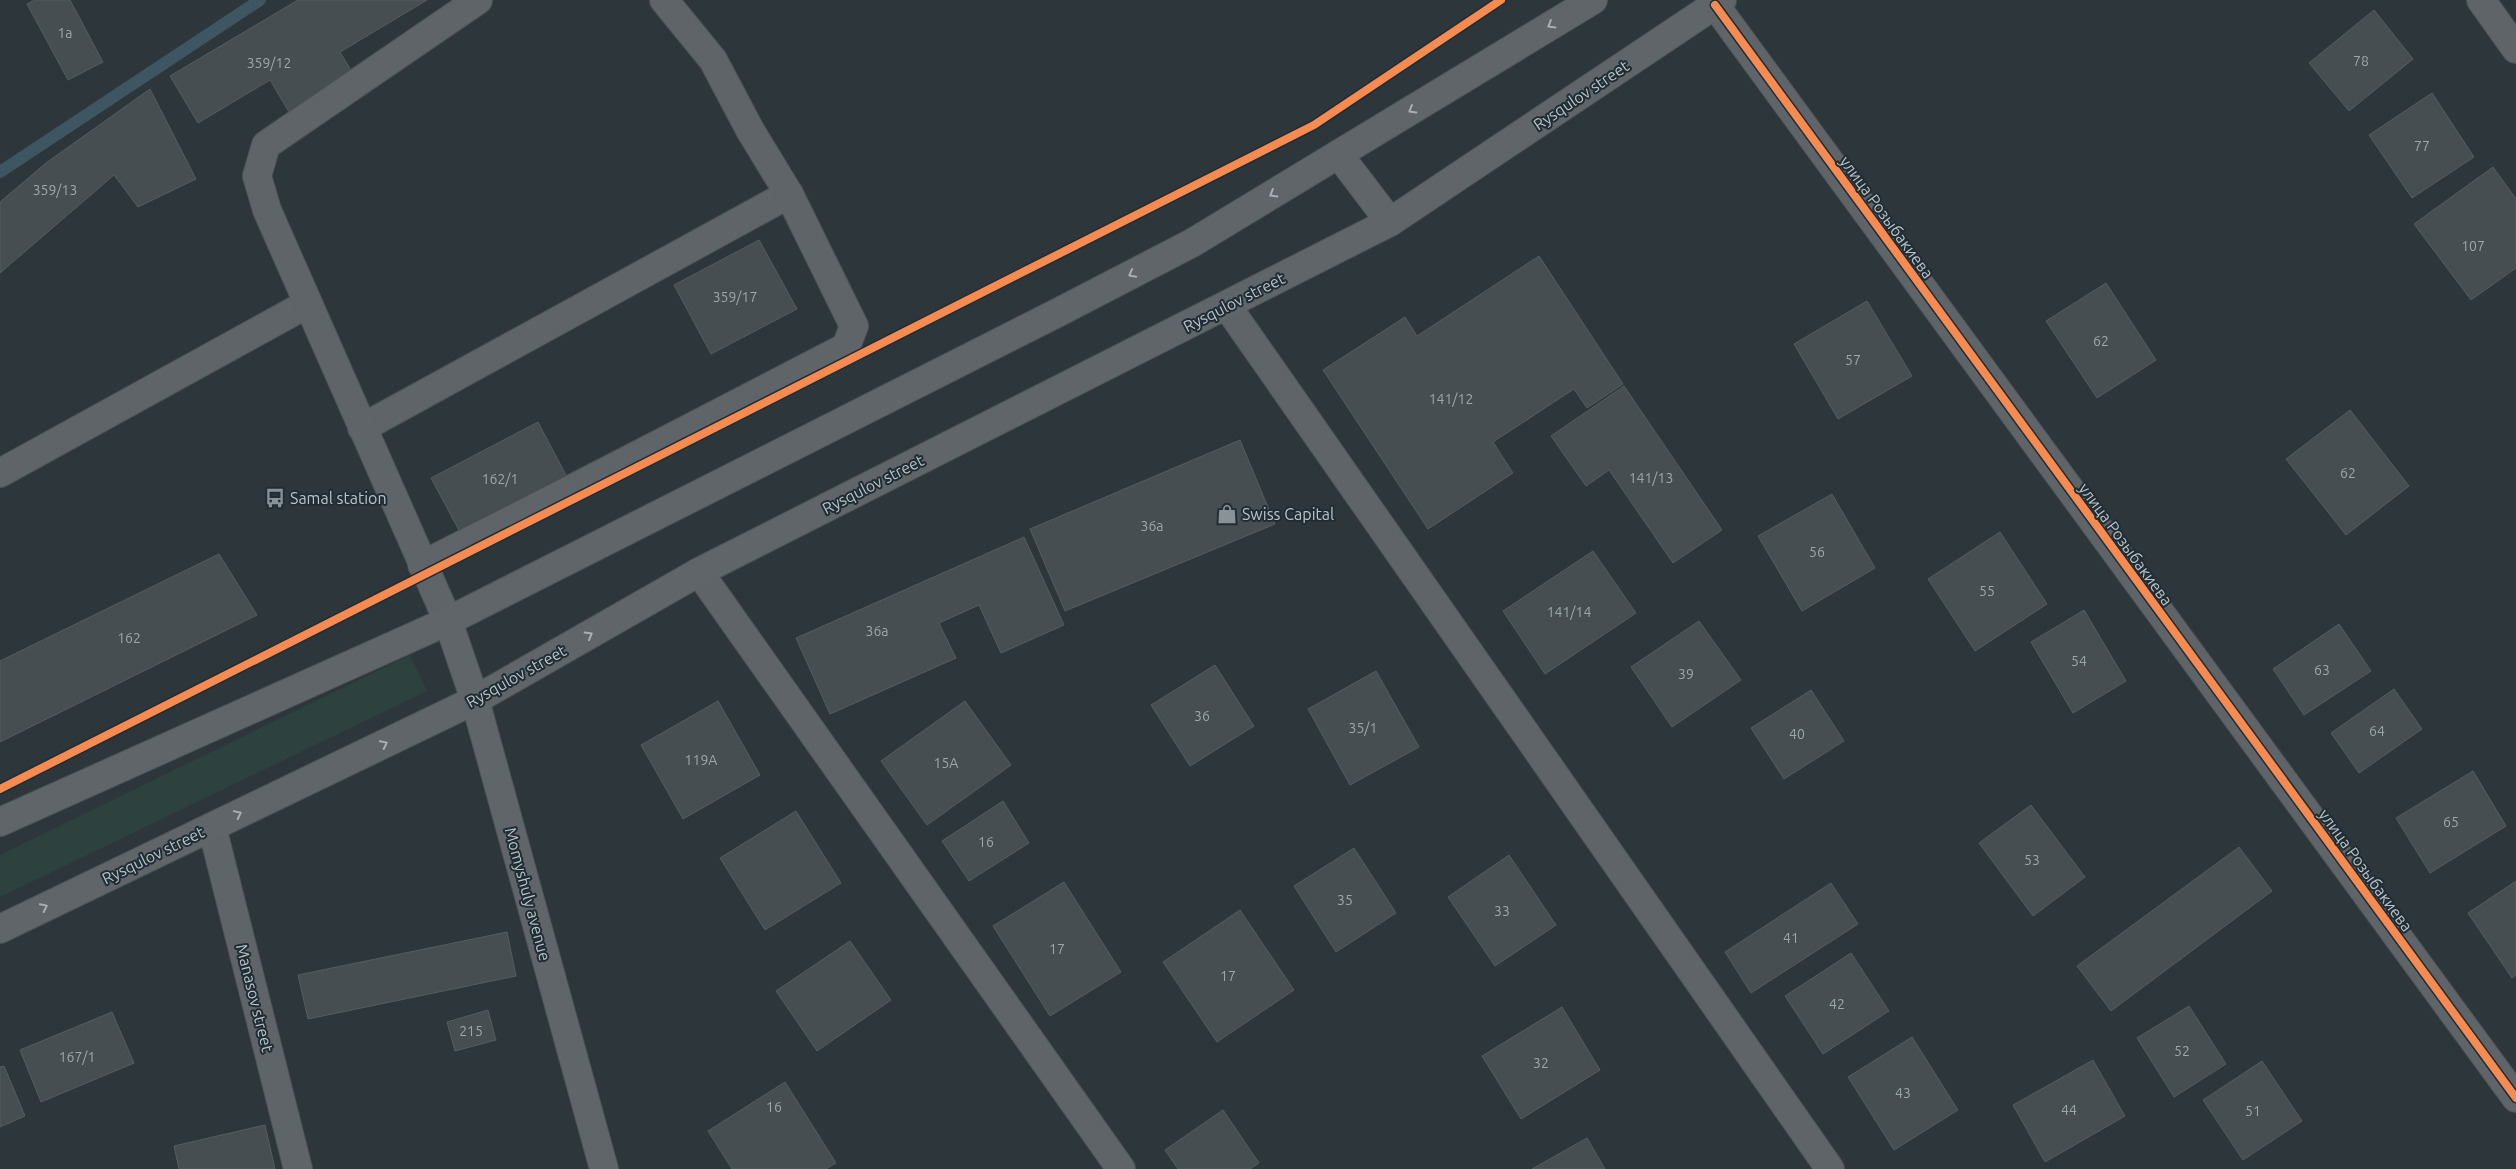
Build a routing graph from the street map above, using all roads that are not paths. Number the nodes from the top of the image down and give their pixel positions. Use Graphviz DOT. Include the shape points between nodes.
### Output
graph roads {
  1 [pos="478,0"];
  2 [pos="664,0"];
  3 [pos="1593,0"];
  4 [pos="2481,0"];
  5 [pos="1719,3"];
  6 [pos="2516,50"];
  7 [pos="1338,155"];
  8 [pos="789,194"];
  9 [pos="1390,222"];
  10 [pos="307,304"];
  11 [pos="1227,306"];
  12 [pos="362,428"];
  13 [pos="0,473"];
  14 [pos="422,565"];
  15 [pos="699,572"];
  16 [pos="448,621"];
  17 [pos="475,700"];
  18 [pos="0,822"];
  19 [pos="212,826"];
  20 [pos="0,928"];
  21 [pos="2516,1098"];
  22 [pos="298,1169"];
  23 [pos="604,1169"];
  24 [pos="1120,1169"];
  25 [pos="1830,1169"];
  1 -- 10 [label="street" via="266,145 257,176 266,210"];
  2 -- 8 [label="street" via="713,60"];
  3 -- 7 [label="main road, one-way"];
  4 -- 6 [label="street"];
  5 -- 9 [label="main road, Rysqulov street"];
  5 -- 21 [label="street, улица Розыбакиева"];
  7 -- 9 [label="main road"];
  7 -- 16 [label="main road, one-way" via="1192,242 1121,280"];
  8 -- 12 [label="street"];
  8 -- 14 [label="street" via="854,326 846,347"];
  9 -- 11 [label="main road, Rysqulov street"];
  10 -- 12 [label="street"];
  10 -- 13 [label="street"];
  11 -- 15 [label="main road, Rysqulov street"];
  11 -- 25 [label="street"];
  12 -- 14 [label="street"];
  14 -- 16 [label="street"];
  17 -- 15 [label="main road, Rysqulov street, one-way"];
  15 -- 24 [label="street"];
  16 -- 17 [label="main road, Momyshuly avenue"];
  16 -- 18 [label="main road"];
  19 -- 17 [label="main road, Rysqulov street, one-way"];
  17 -- 23 [label="main road, Momyshuly avenue"];
  20 -- 19 [label="main road, Rysqulov street, one-way"];
  19 -- 22 [label="street, Manasov street"];
}
